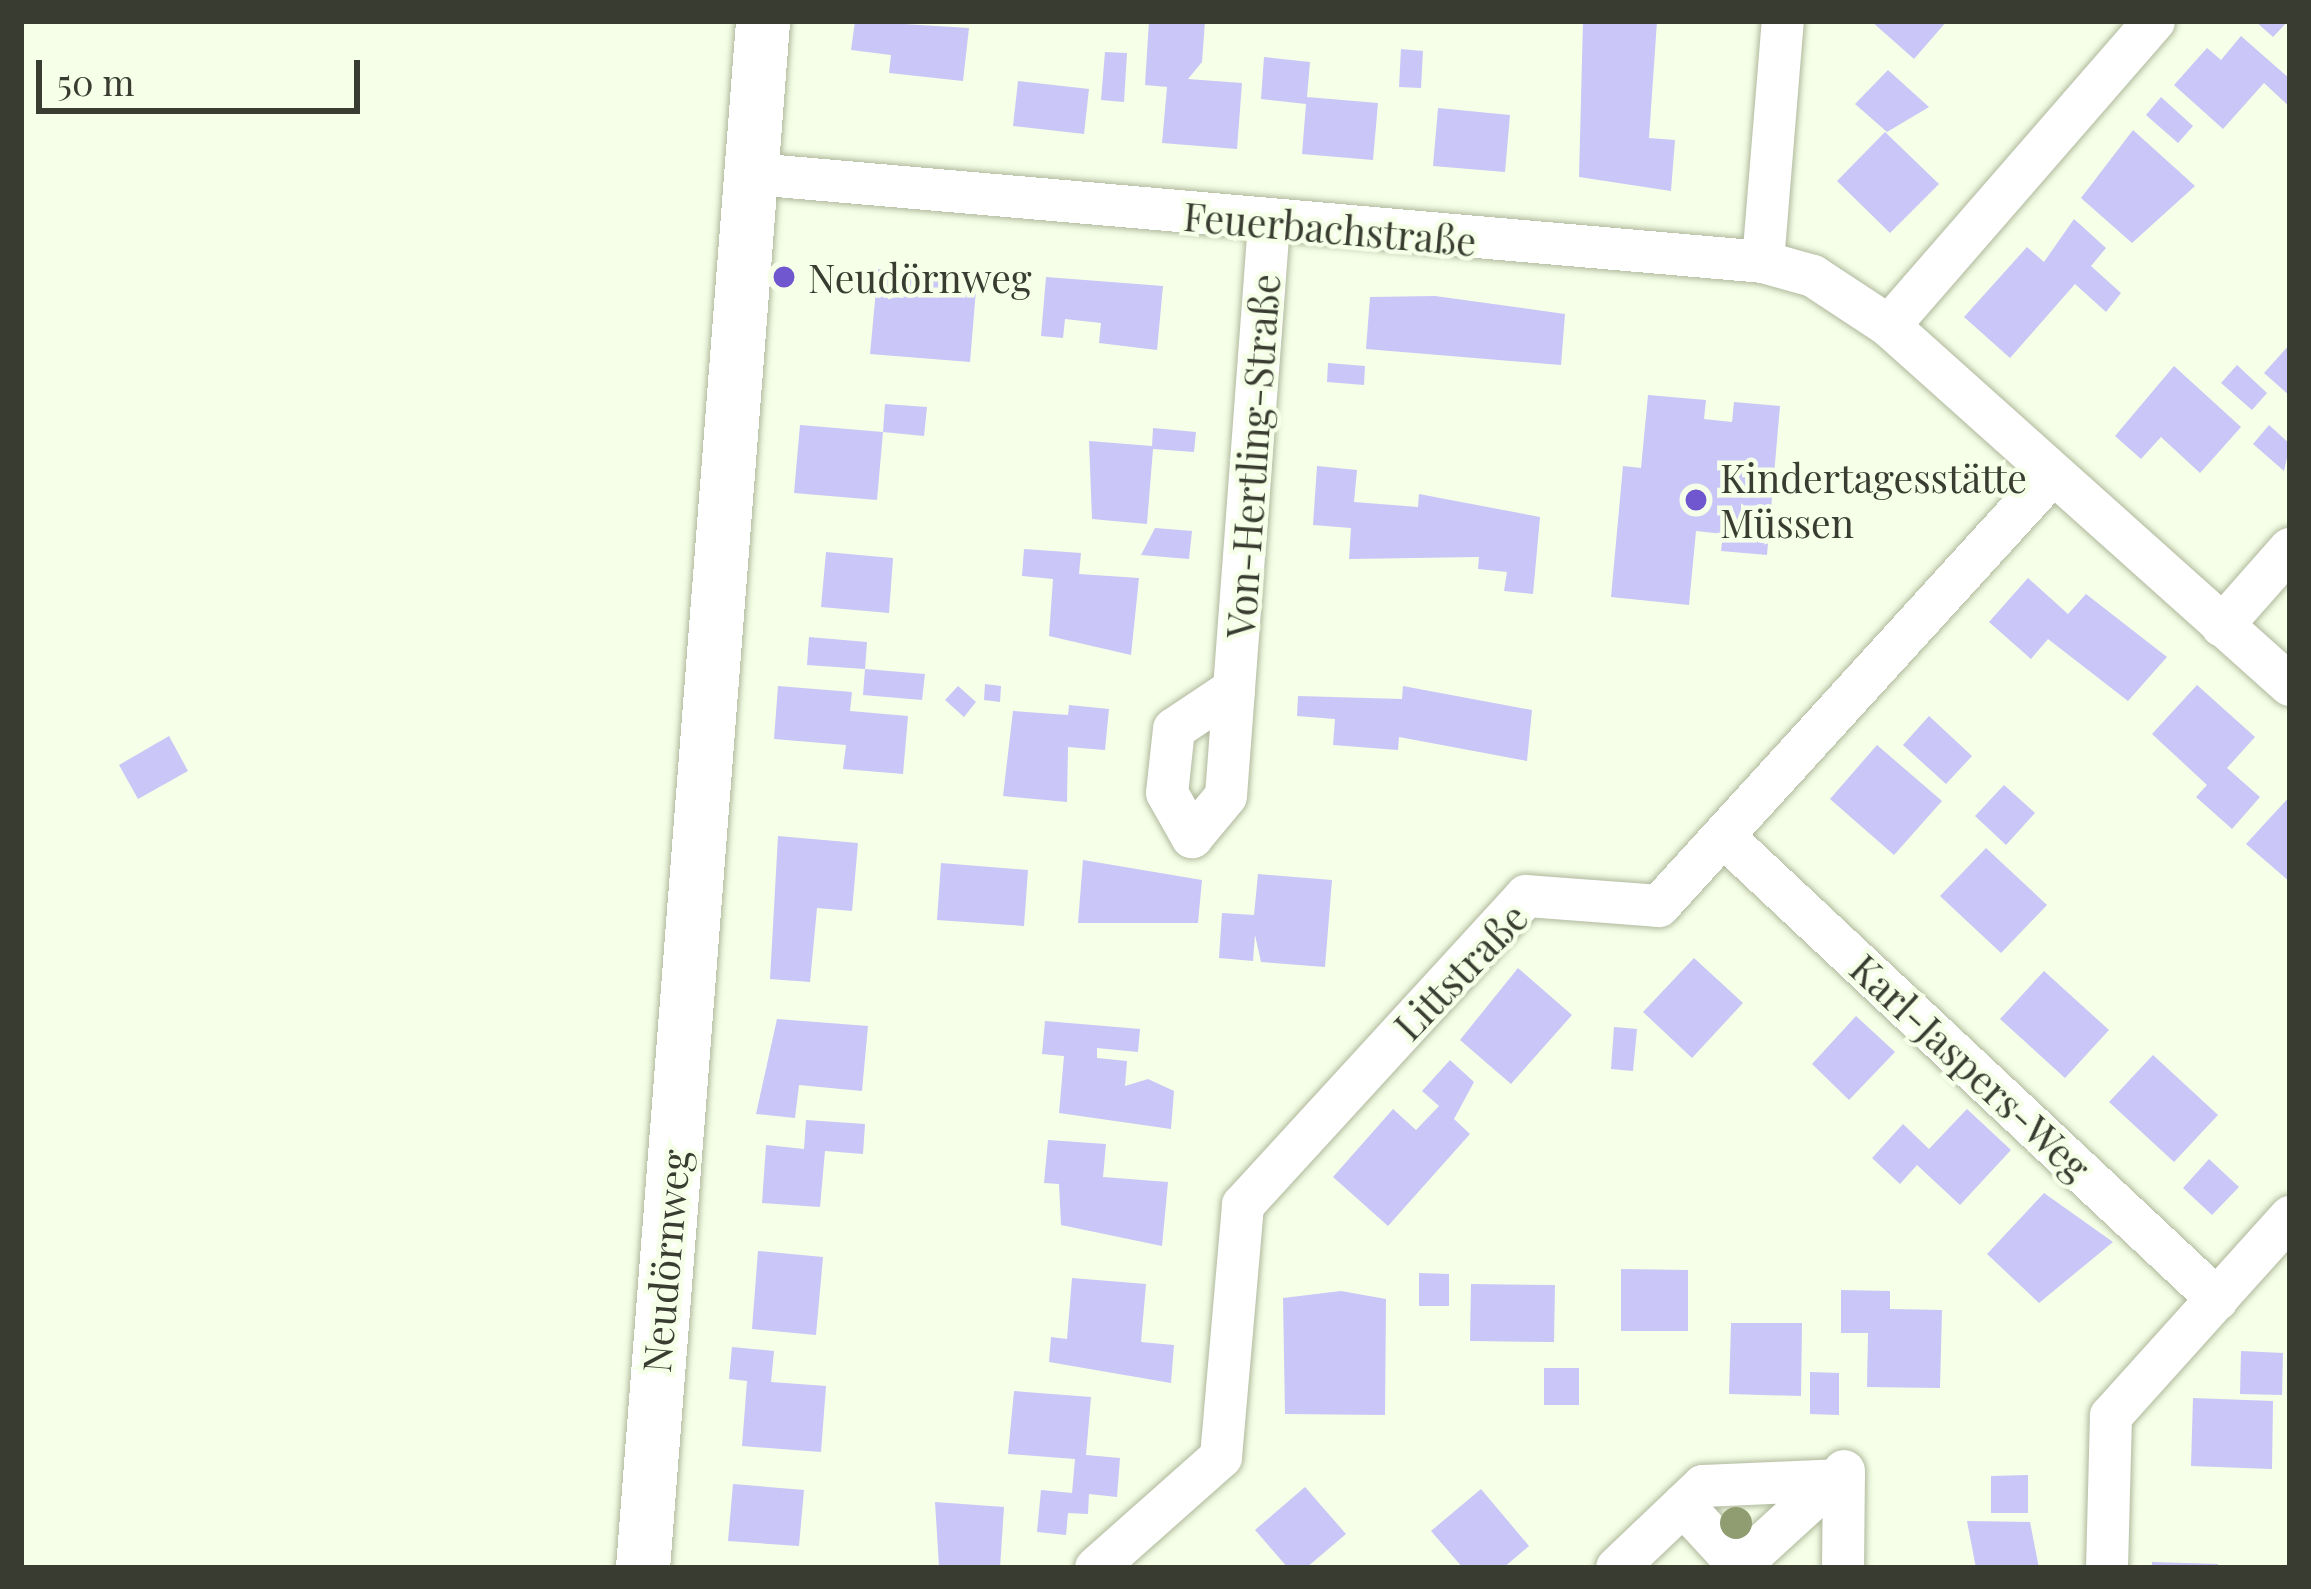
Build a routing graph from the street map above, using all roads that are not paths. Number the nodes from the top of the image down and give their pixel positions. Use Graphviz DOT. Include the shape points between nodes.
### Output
graph roads {
  1 [pos="763,21"];
  2 [pos="1783,21"];
  3 [pos="2154,21"];
  4 [pos="754,174"];
  5 [pos="1269,224"];
  6 [pos="1763,262"];
  7 [pos="1889,326"];
  8 [pos="2050,477"];
  9 [pos="2290,549"];
  10 [pos="2222,626"];
  11 [pos="2290,685"];
  12 [pos="1234,689"];
  13 [pos="1724,837"];
  14 [pos="2290,1217"];
  15 [pos="2216,1299"];
  16 [pos="1840,1477"];
  17 [pos="1683,1505"];
  18 [pos="1738,1567"];
  19 [pos="643,1568"];
  20 [pos="1096,1568"];
  21 [pos="1617,1568"];
  22 [pos="1843,1568"];
  23 [pos="2107,1568"];
  1 -- 4 [label="street, Neudörnweg"];
  2 -- 6 [label="street"];
  3 -- 7 [label="street"];
  4 -- 5 [label="street, Feuerbachstraße"];
  4 -- 19 [label="street, Neudörnweg"];
  5 -- 6 [label="street, Feuerbachstraße"];
  5 -- 12 [label="street, Von-Hertling-Straße"];
  6 -- 7 [label="street, Feuerbachstraße" via="1840,288"];
  7 -- 8 [label="street, Feuerbachstraße"];
  8 -- 10 [label="street, Feuerbachstraße"];
  8 -- 13 [label="street, Littstraße"];
  9 -- 10 [label="street"];
  10 -- 11 [label="street, Feuerbachstraße"];
  13 -- 15 [label="street, Karl-Jaspers-Weg"];
  13 -- 20 [label="street, Littstraße" via="1659,906 1526,896 1243,1205 1221,1456"];
  14 -- 15 [label="street"];
  15 -- 23 [label="street" via="2111,1416"];
  16 -- 17 [label="street" via="1703,1486"];
  16 -- 18 [label="street"];
  16 -- 22 [label="street"];
  17 -- 18 [label="street"];
  17 -- 21 [label="street"];
}
